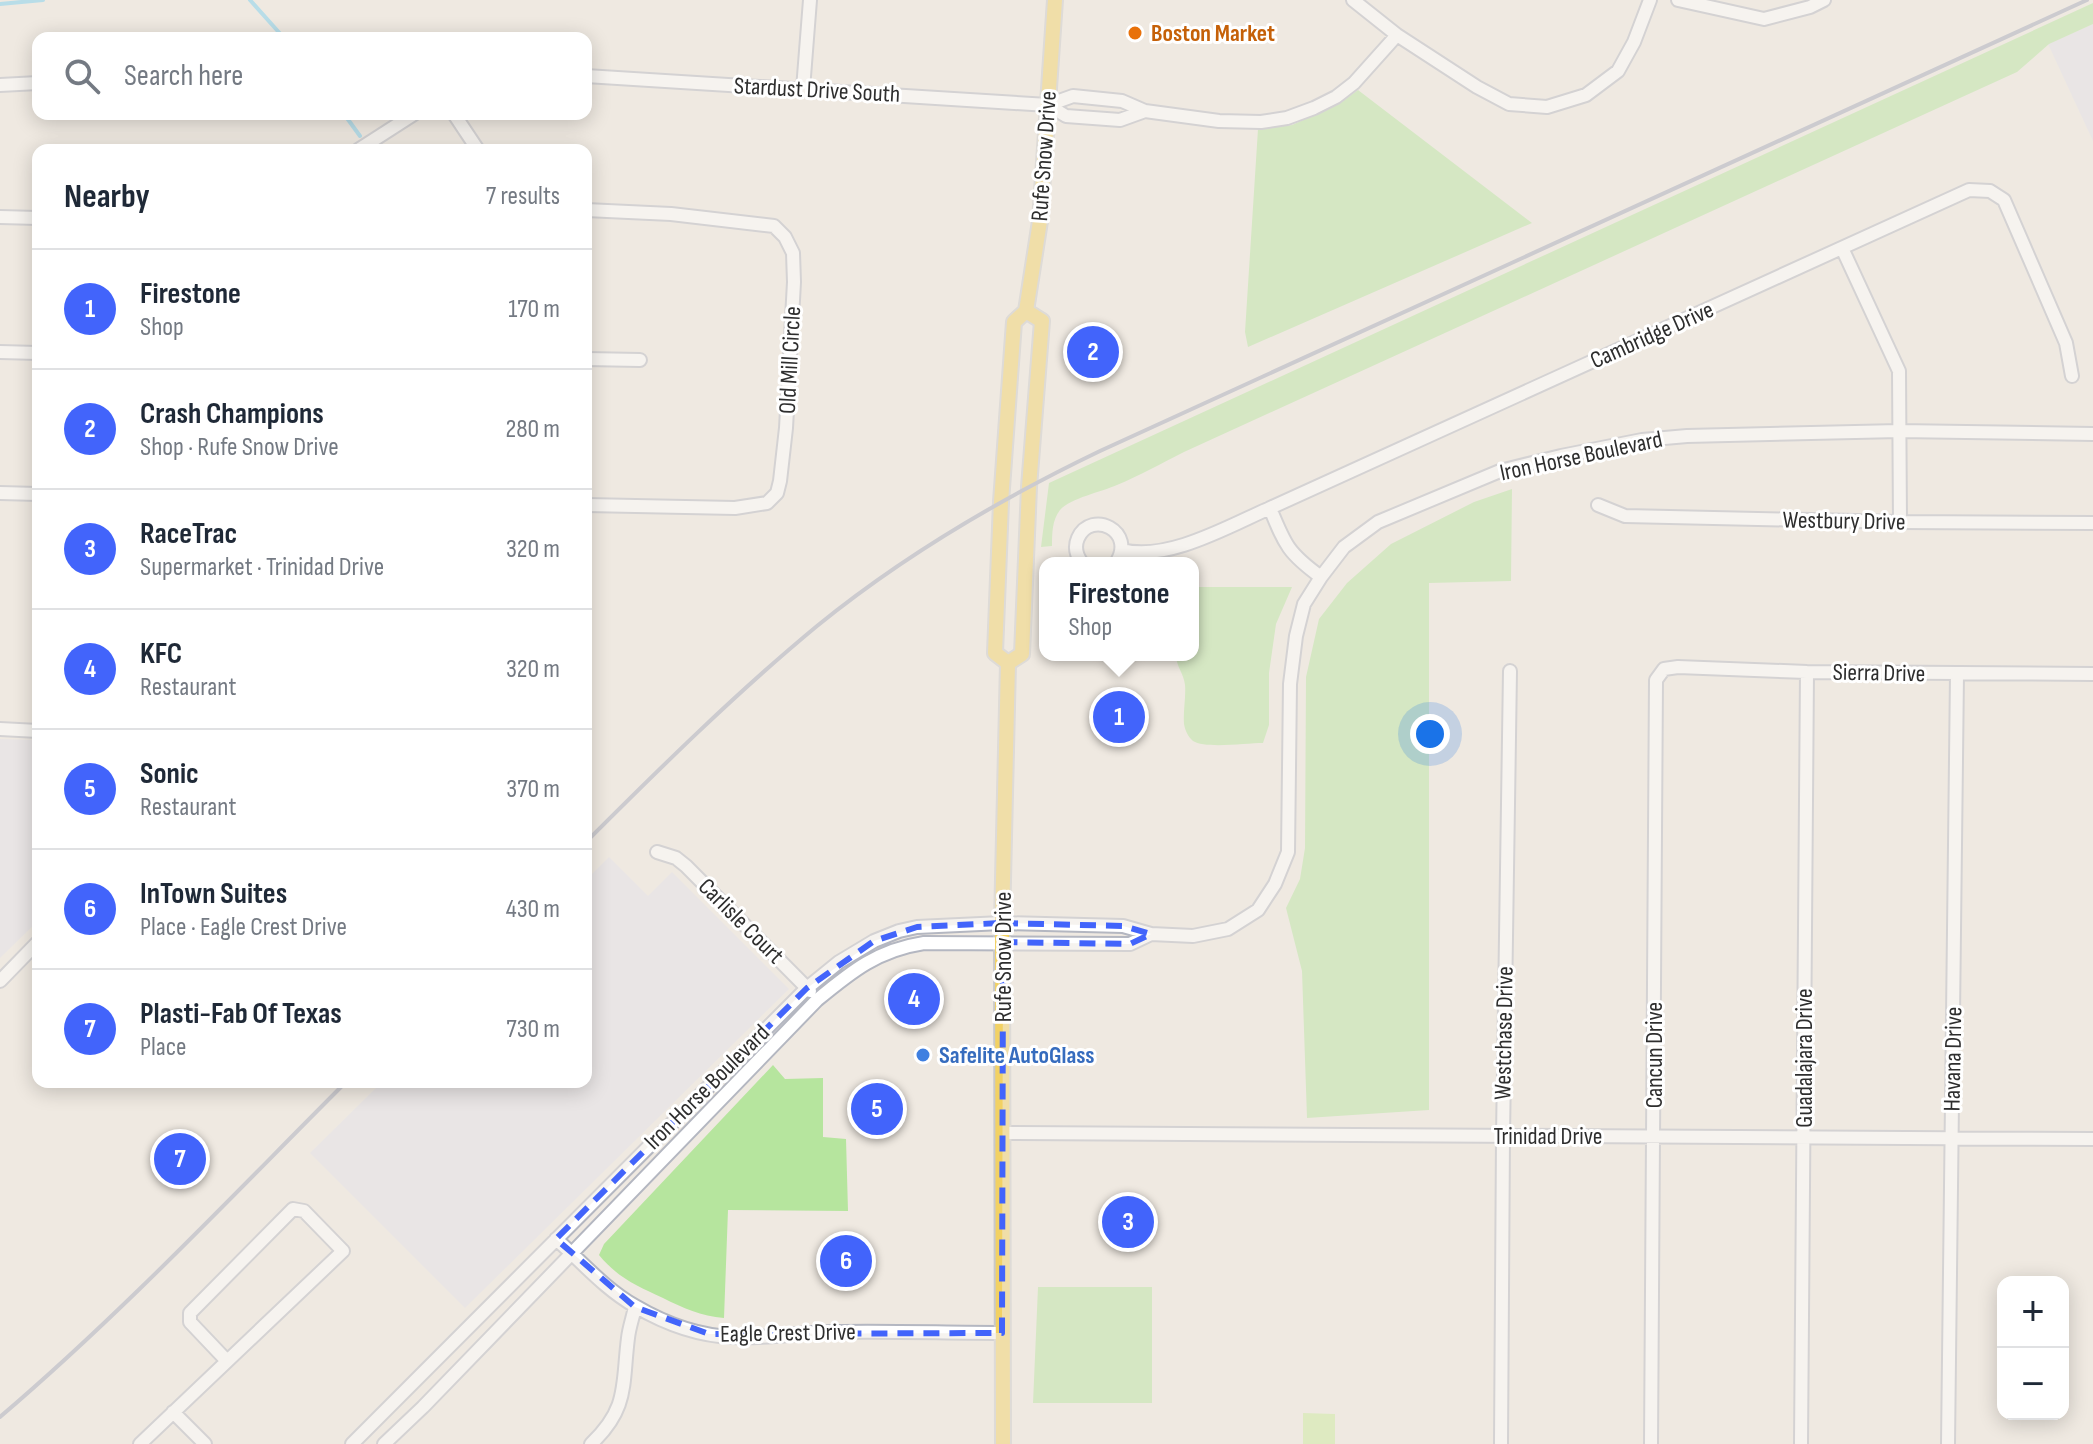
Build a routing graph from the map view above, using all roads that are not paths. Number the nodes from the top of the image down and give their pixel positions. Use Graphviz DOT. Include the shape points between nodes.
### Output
graph roads {
  1 [pos="810,0"];
  2 [pos="1055,0"];
  3 [pos="1353,0"];
  4 [pos="1650,0"];
  5 [pos="1678,0"];
  6 [pos="1824,0"];
  7 [pos="1397,35"];
  8 [pos="592,76"];
  9 [pos="32,83"];
  10 [pos="0,85"];
  11 [pos="803,89"];
  12 [pos="1048,105"];
  13 [pos="1145,111"];
  14 [pos="405,120"];
  15 [pos="458,120"];
  16 [pos="367,144"];
  17 [pos="474,144"];
  18 [pos="592,210"];
  19 [pos="0,217"];
  20 [pos="32,218"];
  21 [pos="1842,248"];
  22 [pos="1026,311"];
  23 [pos="0,352"];
  24 [pos="32,353"];
  25 [pos="592,359"];
  26 [pos="640,360"];
  27 [pos="2072,376"];
  28 [pos="1899,431"];
  29 [pos="2093,434"];
  30 [pos="0,493"];
  31 [pos="32,494"];
  32 [pos="592,505"];
  33 [pos="1598,505"];
  34 [pos="1270,508"];
  35 [pos="1900,522"];
  36 [pos="2093,523"];
  37 [pos="1122,550"];
  38 [pos="1078,557"];
  39 [pos="1119,557"];
  40 [pos="1321,577"];
  41 [pos="1008,663"];
  42 [pos="1664,669"];
  43 [pos="1510,671"];
  44 [pos="1807,672"];
  45 [pos="1957,674"];
  46 [pos="2093,674"];
  47 [pos="0,729"];
  48 [pos="32,731"];
  49 [pos="657,852"];
  50 [pos="1002,923"];
  51 [pos="1151,934"];
  52 [pos="1003,942"];
  53 [pos="32,948"];
  54 [pos="0,981"];
  55 [pos="807,988"];
  56 [pos="817,1000"];
  57 [pos="1002,1133"];
  58 [pos="1503,1136"];
  59 [pos="1653,1136"];
  60 [pos="1803,1137"];
  61 [pos="1952,1138"];
  62 [pos="2093,1139"];
  63 [pos="556,1239"];
  64 [pos="573,1253"];
  65 [pos="635,1307"];
  66 [pos="1002,1333"];
  67 [pos="227,1361"];
  68 [pos="173,1412"];
  69 [pos="140,1444"];
  70 [pos="205,1444"];
  71 [pos="352,1444"];
  72 [pos="384,1444"];
  73 [pos="591,1444"];
  74 [pos="1003,1444"];
  75 [pos="1501,1444"];
  76 [pos="1651,1444"];
  77 [pos="1801,1444"];
  78 [pos="1948,1444"];
  1 -- 11 [label="street"];
  2 -- 12 [label="main road, Rufe Snow Drive"];
  3 -- 7 [label="street"];
  4 -- 7 [label="street" via="1618,71 1586,95 1547,107 1509,104"];
  5 -- 6 [label="street" via="1764,19"];
  7 -- 13 [label="street" via="1336,97 1287,118 1219,121"];
  8 -- 11 [label="street, Stardust Drive South"];
  9 -- 10 [label="street"];
  11 -- 12 [label="street, Stardust Drive South"];
  12 -- 13 [label="street" via="1073,96 1122,101"];
  12 -- 13 [label="street" via="1066,116 1120,120"];
  12 -- 22 [label="main road, Rufe Snow Drive" via="1040,221"];
  14 -- 16 [label="street"];
  15 -- 17 [label="street"];
  18 -- 32 [label="street, Old Mill Circle" via="774,226 793,253 794,282 777,493 767,503 735,508"];
  19 -- 20 [label="street"];
  21 -- 27 [label="street, Cambridge Drive" via="1969,190 1990,191 2004,200 2066,343"];
  21 -- 28 [label="street" via="1899,371"];
  21 -- 34 [label="street, Cambridge Drive"];
  22 -- 41 [label="main road, Rufe Snow Drive" via="1014,322 999,536 995,653"];
  22 -- 41 [label="main road, Rufe Snow Drive" via="1042,321 1022,654"];
  23 -- 24 [label="street"];
  25 -- 26 [label="street"];
  28 -- 29 [label="street, Iron Horse Boulevard"];
  28 -- 35 [label="street"];
  28 -- 40 [label="street, Iron Horse Boulevard" via="1642,440 1500,471 1378,522 1344,547"];
  30 -- 31 [label="street"];
  33 -- 35 [label="street, Westbury Drive" via="1625,516"];
  34 -- 37 [label="street, Cambridge Drive" via="1164,550"];
  34 -- 40 [label="street" via="1288,549"];
  35 -- 36 [label="street, Westbury Drive"];
  37 -- 38 [label="street" via="1112,529 1094,525 1082,531"];
  37 -- 39 [label="street"];
  40 -- 51 [label="street, Iron Horse Boulevard" via="1304,604 1296,636 1290,684 1288,852 1275,884 1258,910 1228,929 1193,936"];
  41 -- 50 [label="main road, Rufe Snow Drive"];
  42 -- 44 [label="street, Sierra Drive"];
  42 -- 59 [label="street, Cancun Drive" via="1656,680"];
  43 -- 58 [label="street, Westchase Drive"];
  44 -- 45 [label="street, Sierra Drive"];
  44 -- 60 [label="street, Guadalajara Drive"];
  45 -- 46 [label="street, Sierra Drive"];
  45 -- 61 [label="street, Havana Drive"];
  47 -- 48 [label="street"];
  49 -- 55 [label="street, Carlisle Court" via="686,866"];
  50 -- 51 [label="street, Iron Horse Boulevard" via="1123,926"];
  50 -- 52 [label="main road, Rufe Snow Drive"];
  50 -- 55 [label="street, Iron Horse Boulevard" via="899,931 839,962"];
  51 -- 52 [label="street, Iron Horse Boulevard" via="1130,944"];
  52 -- 56 [label="street, Iron Horse Boulevard" via="905,946 855,969"];
  52 -- 57 [label="main road, Rufe Snow Drive"];
  53 -- 54 [label="street"];
  55 -- 56 [label="street, Carlisle Court"];
  55 -- 63 [label="street, Iron Horse Boulevard"];
  56 -- 64 [label="street, Iron Horse Boulevard"];
  57 -- 58 [label="street, Trinidad Drive"];
  57 -- 66 [label="main road, Rufe Snow Drive"];
  58 -- 59 [label="street, Trinidad Drive"];
  58 -- 75 [label="street, Westchase Drive"];
  59 -- 60 [label="street, Trinidad Drive"];
  59 -- 76 [label="street, Cancun Drive"];
  60 -- 61 [label="street, Trinidad Drive"];
  60 -- 77 [label="street, Guadalajara Drive"];
  61 -- 62 [label="street, Trinidad Drive"];
  61 -- 78 [label="street, Havana Drive"];
  63 -- 64 [label="street, Eagle Crest Drive"];
  63 -- 71 [label="street, Iron Horse Boulevard"];
  64 -- 65 [label="street, Eagle Crest Drive"];
  64 -- 72 [label="street, Iron Horse Boulevard"];
  65 -- 66 [label="street, Eagle Crest Drive" via="681,1327 730,1337"];
  65 -- 73 [label="street" via="624,1392 616,1414"];
  66 -- 74 [label="main road, Rufe Snow Drive"];
  67 -- 67 [label="street" via="343,1251 304,1211 293,1209 190,1313 190,1322"];
  67 -- 68 [label="street"];
  68 -- 69 [label="street"];
  68 -- 70 [label="street"];
}
